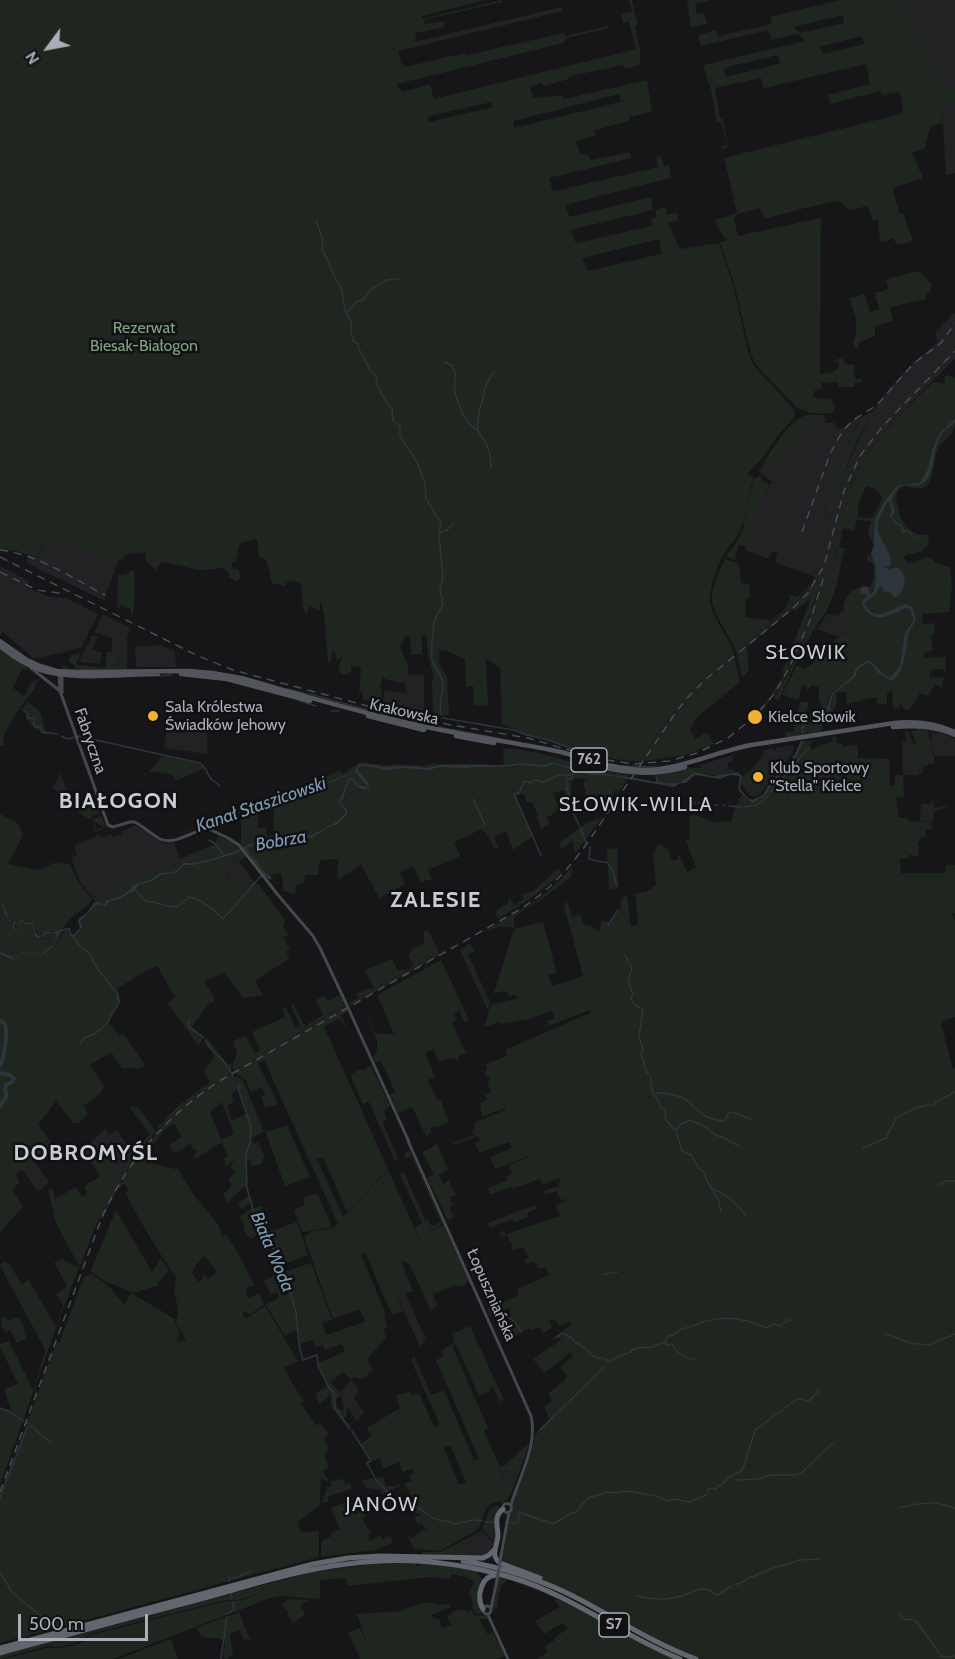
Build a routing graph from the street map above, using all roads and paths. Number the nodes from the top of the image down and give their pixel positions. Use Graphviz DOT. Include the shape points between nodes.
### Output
graph roads {
  1 [pos="0,643"];
  2 [pos="26,664"];
  3 [pos="60,673"];
  4 [pos="83,675"];
  5 [pos="62,682"];
  6 [pos="61,693"];
  7 [pos="955,733"];
  8 [pos="796,739"];
  9 [pos="240,845"];
  10 [pos="509,1504"];
  11 [pos="506,1511"];
  12 [pos="494,1550"];
  13 [pos="432,1557"];
  14 [pos="465,1566"];
  15 [pos="506,1576"];
  16 [pos="484,1581"];
  17 [pos="562,1591"];
  18 [pos="488,1610"];
  19 [pos="0,1648"];
  20 [pos="0,1653"];
  21 [pos="508,1659"];
  22 [pos="680,1659"];
  23 [pos="696,1659"];
  1 -- 2 [label="main road, Krakowska / 762"];
  1 -- 3 [label="main road, Krakowska / 762" via="27,660"];
  2 -- 3 [label="main road, Krakowska / 762"];
  2 -- 6 [label="main road"];
  3 -- 4 [label="main road, Krakowska / 762"];
  3 -- 5 [label="main road, Fabryczna"];
  3 -- 6 [label="main road, Fabryczna"];
  3 -- 8 [label="main road, Krakowska / 762" via="212,673 426,727 554,750 634,770 675,766 737,748"];
  4 -- 5 [label="main road"];
  4 -- 8 [label="main road, Krakowska / 762" via="189,674 227,679 409,727 634,773 675,770"];
  5 -- 6 [label="main road, Fabryczna"];
  6 -- 9 [label="main road, Fabryczna" via="110,827 135,822 164,840 207,829"];
  7 -- 8 [label="main road, Krakowska / 762" via="937,725 912,724"];
  9 -- 10 [label="main road, Łopuszniańska, bridge" via="313,936 326,960 528,1406 532,1441"];
  10 -- 11 [label="main road" via="511,1509"];
  10 -- 11 [label="main road" via="504,1505"];
  11 -- 12 [label="highway" via="497,1517"];
  11 -- 18 [label="main road, bridge" via="497,1580"];
  12 -- 13 [label="highway" via="483,1558"];
  12 -- 17 [label="highway" via="498,1562"];
  13 -- 17 [label="highway, S7" via="501,1569"];
  13 -- 19 [label="highway, S7" via="380,1556 313,1564"];
  14 -- 15 [label="highway, S7"];
  14 -- 16 [label="highway" via="480,1573"];
  14 -- 20 [label="highway, S7" via="387,1560 322,1568"];
  15 -- 16 [label="highway" via="492,1575"];
  15 -- 22 [label="highway, S7" via="567,1599"];
  16 -- 18 [label="highway" via="480,1599"];
  17 -- 23 [label="highway, S7" via="647,1638"];
  18 -- 21 [label="main road"];
}
